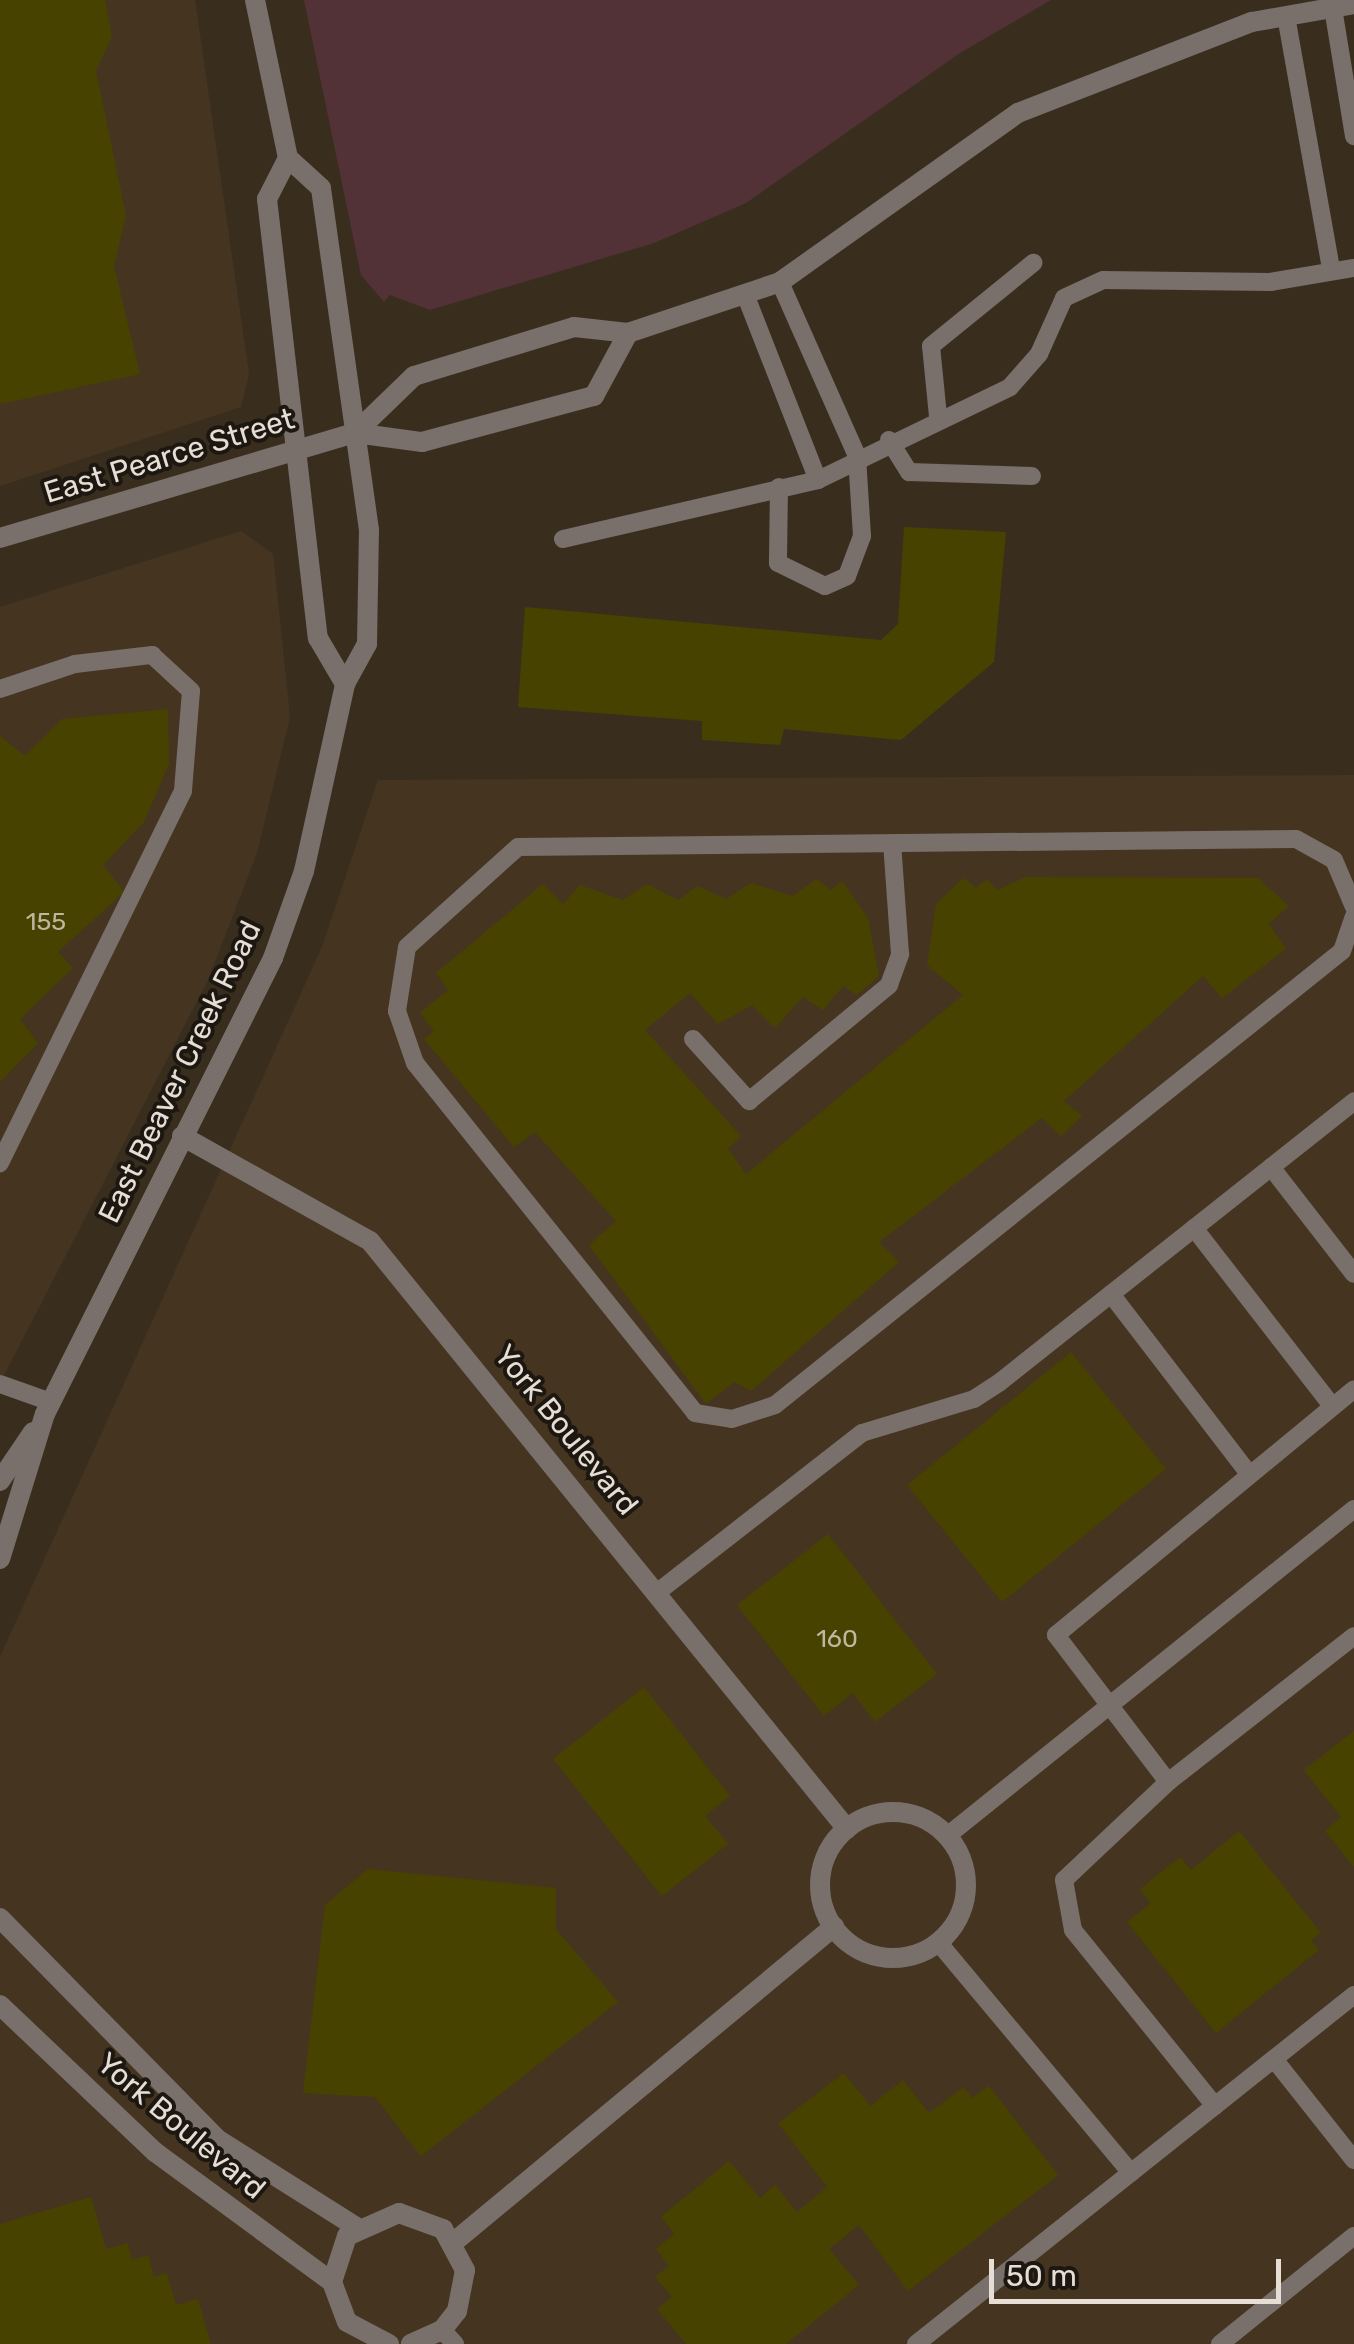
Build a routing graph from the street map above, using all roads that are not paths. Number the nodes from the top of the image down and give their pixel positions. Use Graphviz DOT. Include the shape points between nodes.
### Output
graph roads {
  1 [pos="255,0"];
  2 [pos="1344,6"];
  3 [pos="1286,16"];
  4 [pos="1354,136"];
  5 [pos="288,158"];
  6 [pos="1032,263"];
  7 [pos="1354,268"];
  8 [pos="1330,269"];
  9 [pos="780,282"];
  10 [pos="745,294"];
  11 [pos="628,333"];
  12 [pos="938,416"];
  13 [pos="356,432"];
  14 [pos="889,440"];
  15 [pos="297,448"];
  16 [pos="857,456"];
  17 [pos="1032,476"];
  18 [pos="818,480"];
  19 [pos="779,487"];
  20 [pos="0,538"];
  21 [pos="562,539"];
  22 [pos="345,684"];
  23 [pos="0,690"];
  24 [pos="892,843"];
  25 [pos="1354,907"];
  26 [pos="1354,917"];
  27 [pos="693,1038"];
  28 [pos="1354,1101"];
  29 [pos="182,1136"];
  30 [pos="0,1163"];
  31 [pos="1271,1168"];
  32 [pos="1194,1228"];
  33 [pos="1354,1274"];
  34 [pos="1111,1294"];
  35 [pos="0,1384"];
  36 [pos="1354,1389"];
  37 [pos="1332,1406"];
  38 [pos="48,1408"];
  39 [pos="1250,1475"];
  40 [pos="0,1481"];
  41 [pos="1354,1509"];
  42 [pos="0,1559"];
  43 [pos="659,1591"];
  44 [pos="1354,1636"];
  45 [pos="1110,1706"];
  46 [pos="1168,1782"];
  47 [pos="846,1828"];
  48 [pos="947,1836"];
  49 [pos="0,1918"];
  50 [pos="834,1927"];
  51 [pos="938,1942"];
  52 [pos="1354,1996"];
  53 [pos="0,2005"];
  54 [pos="1274,2059"];
  55 [pos="1215,2106"];
  56 [pos="1354,2160"];
  57 [pos="1131,2173"];
  58 [pos="356,2228"];
  59 [pos="1354,2236"];
  60 [pos="454,2242"];
  61 [pos="332,2282"];
  62 [pos="448,2337"];
  63 [pos="359,2340"];
  64 [pos="389,2344"];
  65 [pos="411,2344"];
  66 [pos="916,2344"];
  67 [pos="1220,2344"];
  1 -- 5 [label="street"];
  2 -- 3 [label="street"];
  2 -- 4 [label="lane"];
  3 -- 8 [label="lane"];
  3 -- 9 [label="street" via="1252,22 1018,113"];
  5 -- 13 [label="street, East Beaver Creek Road" via="321,188"];
  5 -- 15 [label="street" via="267,199"];
  6 -- 12 [label="lane" via="931,346"];
  7 -- 8 [label="lane"];
  8 -- 12 [label="lane" via="1270,282 1103,280 1064,298 1039,354 1010,387"];
  9 -- 10 [label="street"];
  9 -- 16 [label="lane"];
  10 -- 11 [label="street"];
  10 -- 18 [label="lane"];
  11 -- 13 [label="street" via="574,327 414,376"];
  11 -- 13 [label="street" via="594,396 422,442"];
  12 -- 14 [label="lane"];
  13 -- 15 [label="street, East Pearce Street"];
  13 -- 22 [label="street, East Beaver Creek Road" via="368,530 368,626"];
  14 -- 16 [label="lane"];
  14 -- 17 [label="lane" via="909,472"];
  15 -- 20 [label="street, East Pearce Street"];
  15 -- 22 [label="street" via="318,638"];
  16 -- 18 [label="lane"];
  16 -- 19 [label="lane" via="862,536 846,576 826,586 778,563"];
  18 -- 19 [label="lane"];
  19 -- 21 [label="lane"];
  22 -- 29 [label="street, East Beaver Creek Road" via="304,871 274,958"];
  23 -- 30 [label="lane" via="75,664 152,655 191,691 182,790"];
  24 -- 25 [label="lane" via="1296,838 1334,860"];
  24 -- 26 [label="lane" via="518,847 408,947 397,1011 414,1062 695,1413 732,1419 775,1405 1342,951"];
  24 -- 27 [label="lane" via="900,954 889,985 748,1101"];
  28 -- 31 [label="lane"];
  29 -- 38 [label="street, East Beaver Creek Road"];
  29 -- 43 [label="street, York Boulevard" via="370,1241"];
  31 -- 32 [label="lane"];
  31 -- 33 [label="lane"];
  32 -- 34 [label="lane"];
  32 -- 37 [label="lane"];
  34 -- 39 [label="lane"];
  34 -- 43 [label="lane" via="974,1398 862,1433"];
  35 -- 38 [label="lane"];
  36 -- 37 [label="lane"];
  37 -- 39 [label="lane"];
  38 -- 40 [label="street, East Beaver Creek Road"];
  38 -- 42 [label="street, East Beaver Creek Road"];
  39 -- 45 [label="lane" via="1056,1635"];
  41 -- 45 [label="lane"];
  43 -- 47 [label="street, York Boulevard"];
  44 -- 46 [label="lane"];
  45 -- 46 [label="lane"];
  45 -- 48 [label="lane"];
  46 -- 55 [label="lane" via="1064,1880 1064,1910"];
  47 -- 48 [label="street" via="895,1812"];
  47 -- 50 [label="street" via="826,1857 820,1889"];
  48 -- 51 [label="street" via="962,1861 966,1891"];
  49 -- 58 [label="street, York Boulevard" via="217,2140"];
  50 -- 51 [label="street" via="879,1956"];
  50 -- 60 [label="street"];
  51 -- 57 [label="lane"];
  52 -- 54 [label="lane"];
  53 -- 61 [label="street, York Boulevard" via="155,2152"];
  54 -- 55 [label="lane"];
  54 -- 56 [label="lane"];
  55 -- 57 [label="lane"];
  57 -- 66 [label="lane"];
  58 -- 60 [label="street" via="381,2214 413,2214"];
  58 -- 61 [label="street" via="341,2245"];
  59 -- 67 [label="lane"];
  60 -- 62 [label="street" via="465,2285"];
  61 -- 63 [label="street"];
  62 -- 65 [label="street"];
  63 -- 64 [label="street"];
}
